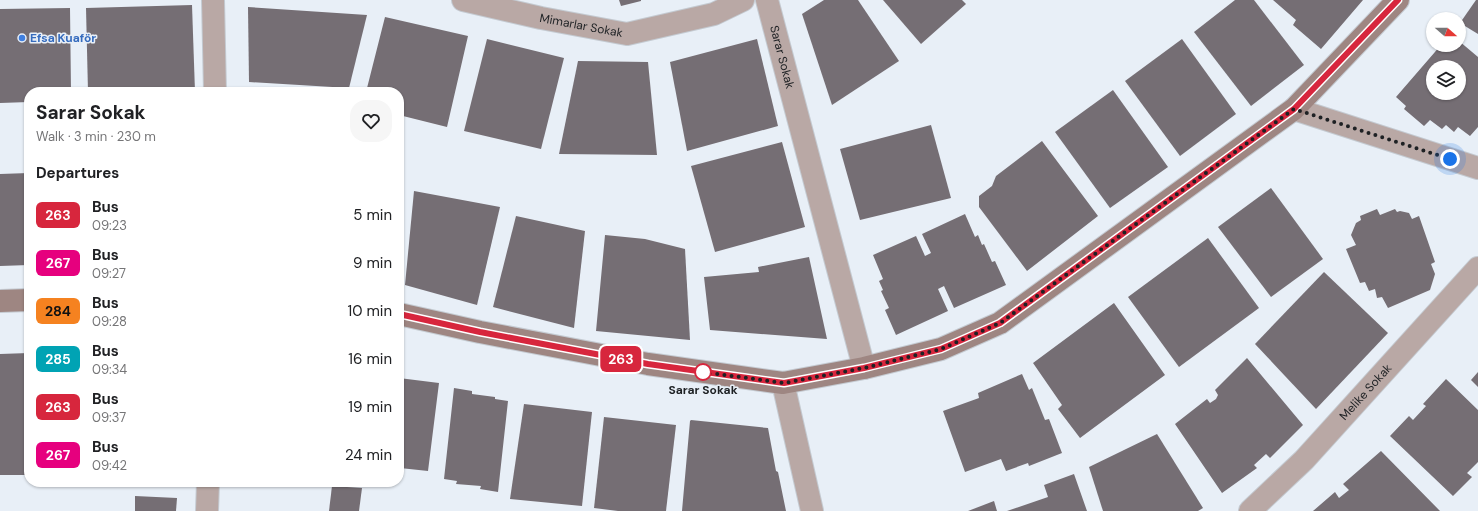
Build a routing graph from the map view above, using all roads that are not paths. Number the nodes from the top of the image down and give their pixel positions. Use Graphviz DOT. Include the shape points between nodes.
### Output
graph roads {
  1 [pos="213,0"];
  2 [pos="463,0"];
  3 [pos="743,0"];
  4 [pos="767,0"];
  5 [pos="1398,0"];
  6 [pos="215,87"];
  7 [pos="1294,109"];
  8 [pos="1478,168"];
  9 [pos="1478,268"];
  10 [pos="24,300"];
  11 [pos="0,301"];
  12 [pos="404,315"];
  13 [pos="864,368"];
  14 [pos="784,383"];
  15 [pos="208,487"];
  16 [pos="207,511"];
  17 [pos="812,511"];
  18 [pos="1250,511"];
  1 -- 6 [label="street"];
  2 -- 3 [label="street, Mimarlar Sokak" via="627,34 714,14"];
  4 -- 13 [label="street, Sarar Sokak"];
  5 -- 7 [label="main road"];
  7 -- 8 [label="street"];
  7 -- 13 [label="main road" via="1000,323 941,349"];
  9 -- 18 [label="street, Melike Sokak" via="1304,460"];
  10 -- 11 [label="main road"];
  12 -- 14 [label="main road" via="648,364"];
  13 -- 14 [label="main road"];
  14 -- 17 [label="street"];
  15 -- 16 [label="street"];
}
